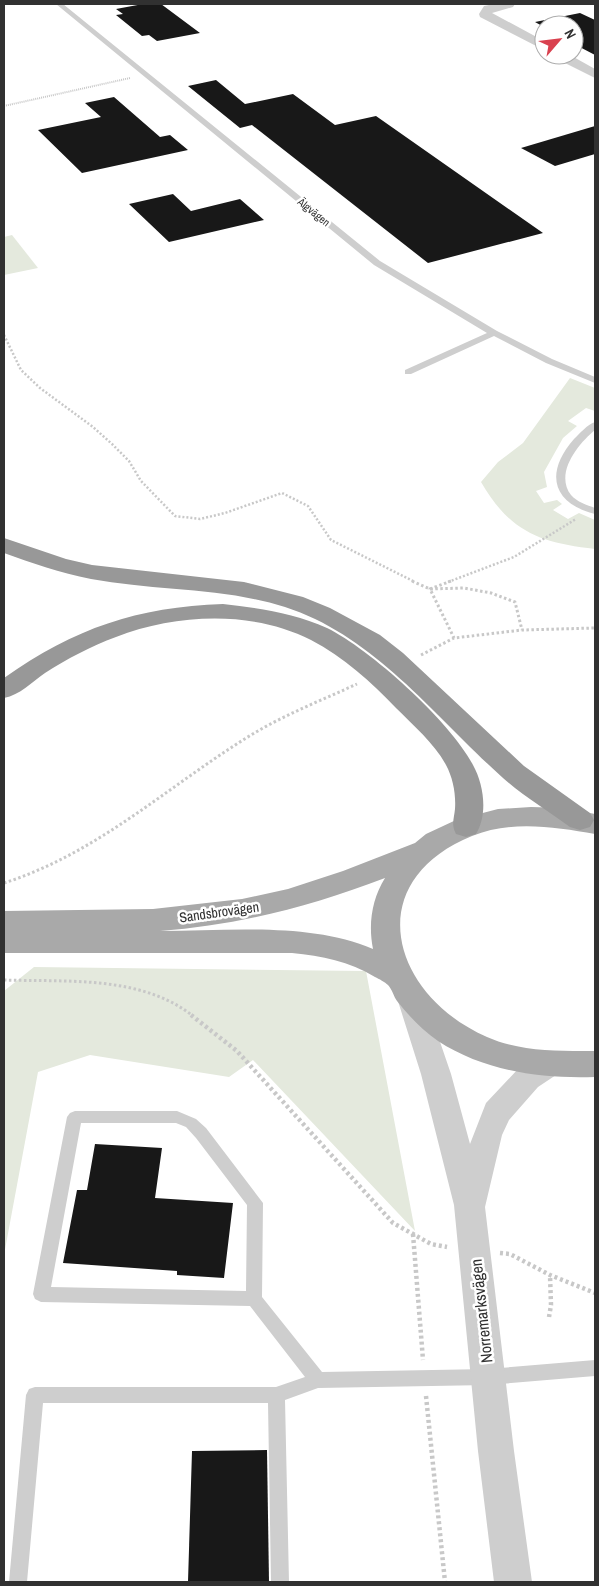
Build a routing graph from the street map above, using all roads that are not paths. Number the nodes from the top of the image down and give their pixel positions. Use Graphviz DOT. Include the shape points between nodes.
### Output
graph roads {
  1 [pos="59,4"];
  2 [pos="509,4"];
  3 [pos="534,41"];
  4 [pos="578,65"];
  5 [pos="595,74"];
  6 [pos="494,333"];
  7 [pos="408,372"];
  8 [pos="595,380"];
  9 [pos="595,425"];
  10 [pos="593,510"];
  11 [pos="4,545"];
  12 [pos="4,690"];
  13 [pos="588,822"];
  14 [pos="466,827"];
  15 [pos="424,850"];
  16 [pos="4,922"];
  17 [pos="4,942"];
  18 [pos="404,985"];
  19 [pos="578,1067"];
  20 [pos="469,1207"];
  21 [pos="254,1299"];
  22 [pos="595,1368"];
  23 [pos="488,1377"];
  24 [pos="318,1380"];
  25 [pos="276,1395"];
  26 [pos="18,1582"];
  27 [pos="280,1582"];
  28 [pos="512,1582"];
  1 -- 6 [label="lane, Älgvägen" via="377,263"];
  2 -- 3 [label="street" via="488,9 485,14"];
  4 -- 5 [label="street"];
  6 -- 7 [label="lane"];
  6 -- 8 [label="lane, Älgvägen"];
  9 -- 10 [label="lane" via="578,439 566,456 561,478 564,493 575,503"];
  11 -- 13 [label="highway" via="60,565 126,577 244,589 294,602 320,613 371,641 514,773"];
  12 -- 14 [label="highway" via="25,673 81,642 108,630 176,612 234,613 302,627 356,657 446,744 466,774 470,811"];
  13 -- 14 [label="main road" via="551,816 521,816 493,819"];
  14 -- 15 [label="main road"];
  15 -- 16 [label="main road, Sandsbrovägen" via="325,890 242,910 154,921"];
  15 -- 18 [label="main road" via="404,870 391,894 385,920 387,948"];
  17 -- 18 [label="main road, Sandsbrovägen" via="321,944 361,955"];
  18 -- 19 [label="main road" via="430,1016 454,1034 483,1049 515,1060"];
  18 -- 20 [label="street" via="426,1038"];
  19 -- 20 [label="street, Norremarksvägen" via="528,1078 497,1112 487,1135"];
  20 -- 23 [label="street, Norremarksvägen"];
  21 -- 21 [label="lane" via="255,1203 192,1123 177,1117 75,1118 41,1294"];
  21 -- 24 [label="lane"];
  22 -- 23 [label="lane"];
  23 -- 24 [label="lane"];
  23 -- 28 [label="street, Norremarksvägen"];
  24 -- 25 [label="lane"];
  25 -- 26 [label="lane" via="35,1395"];
  25 -- 27 [label="lane"];
}
